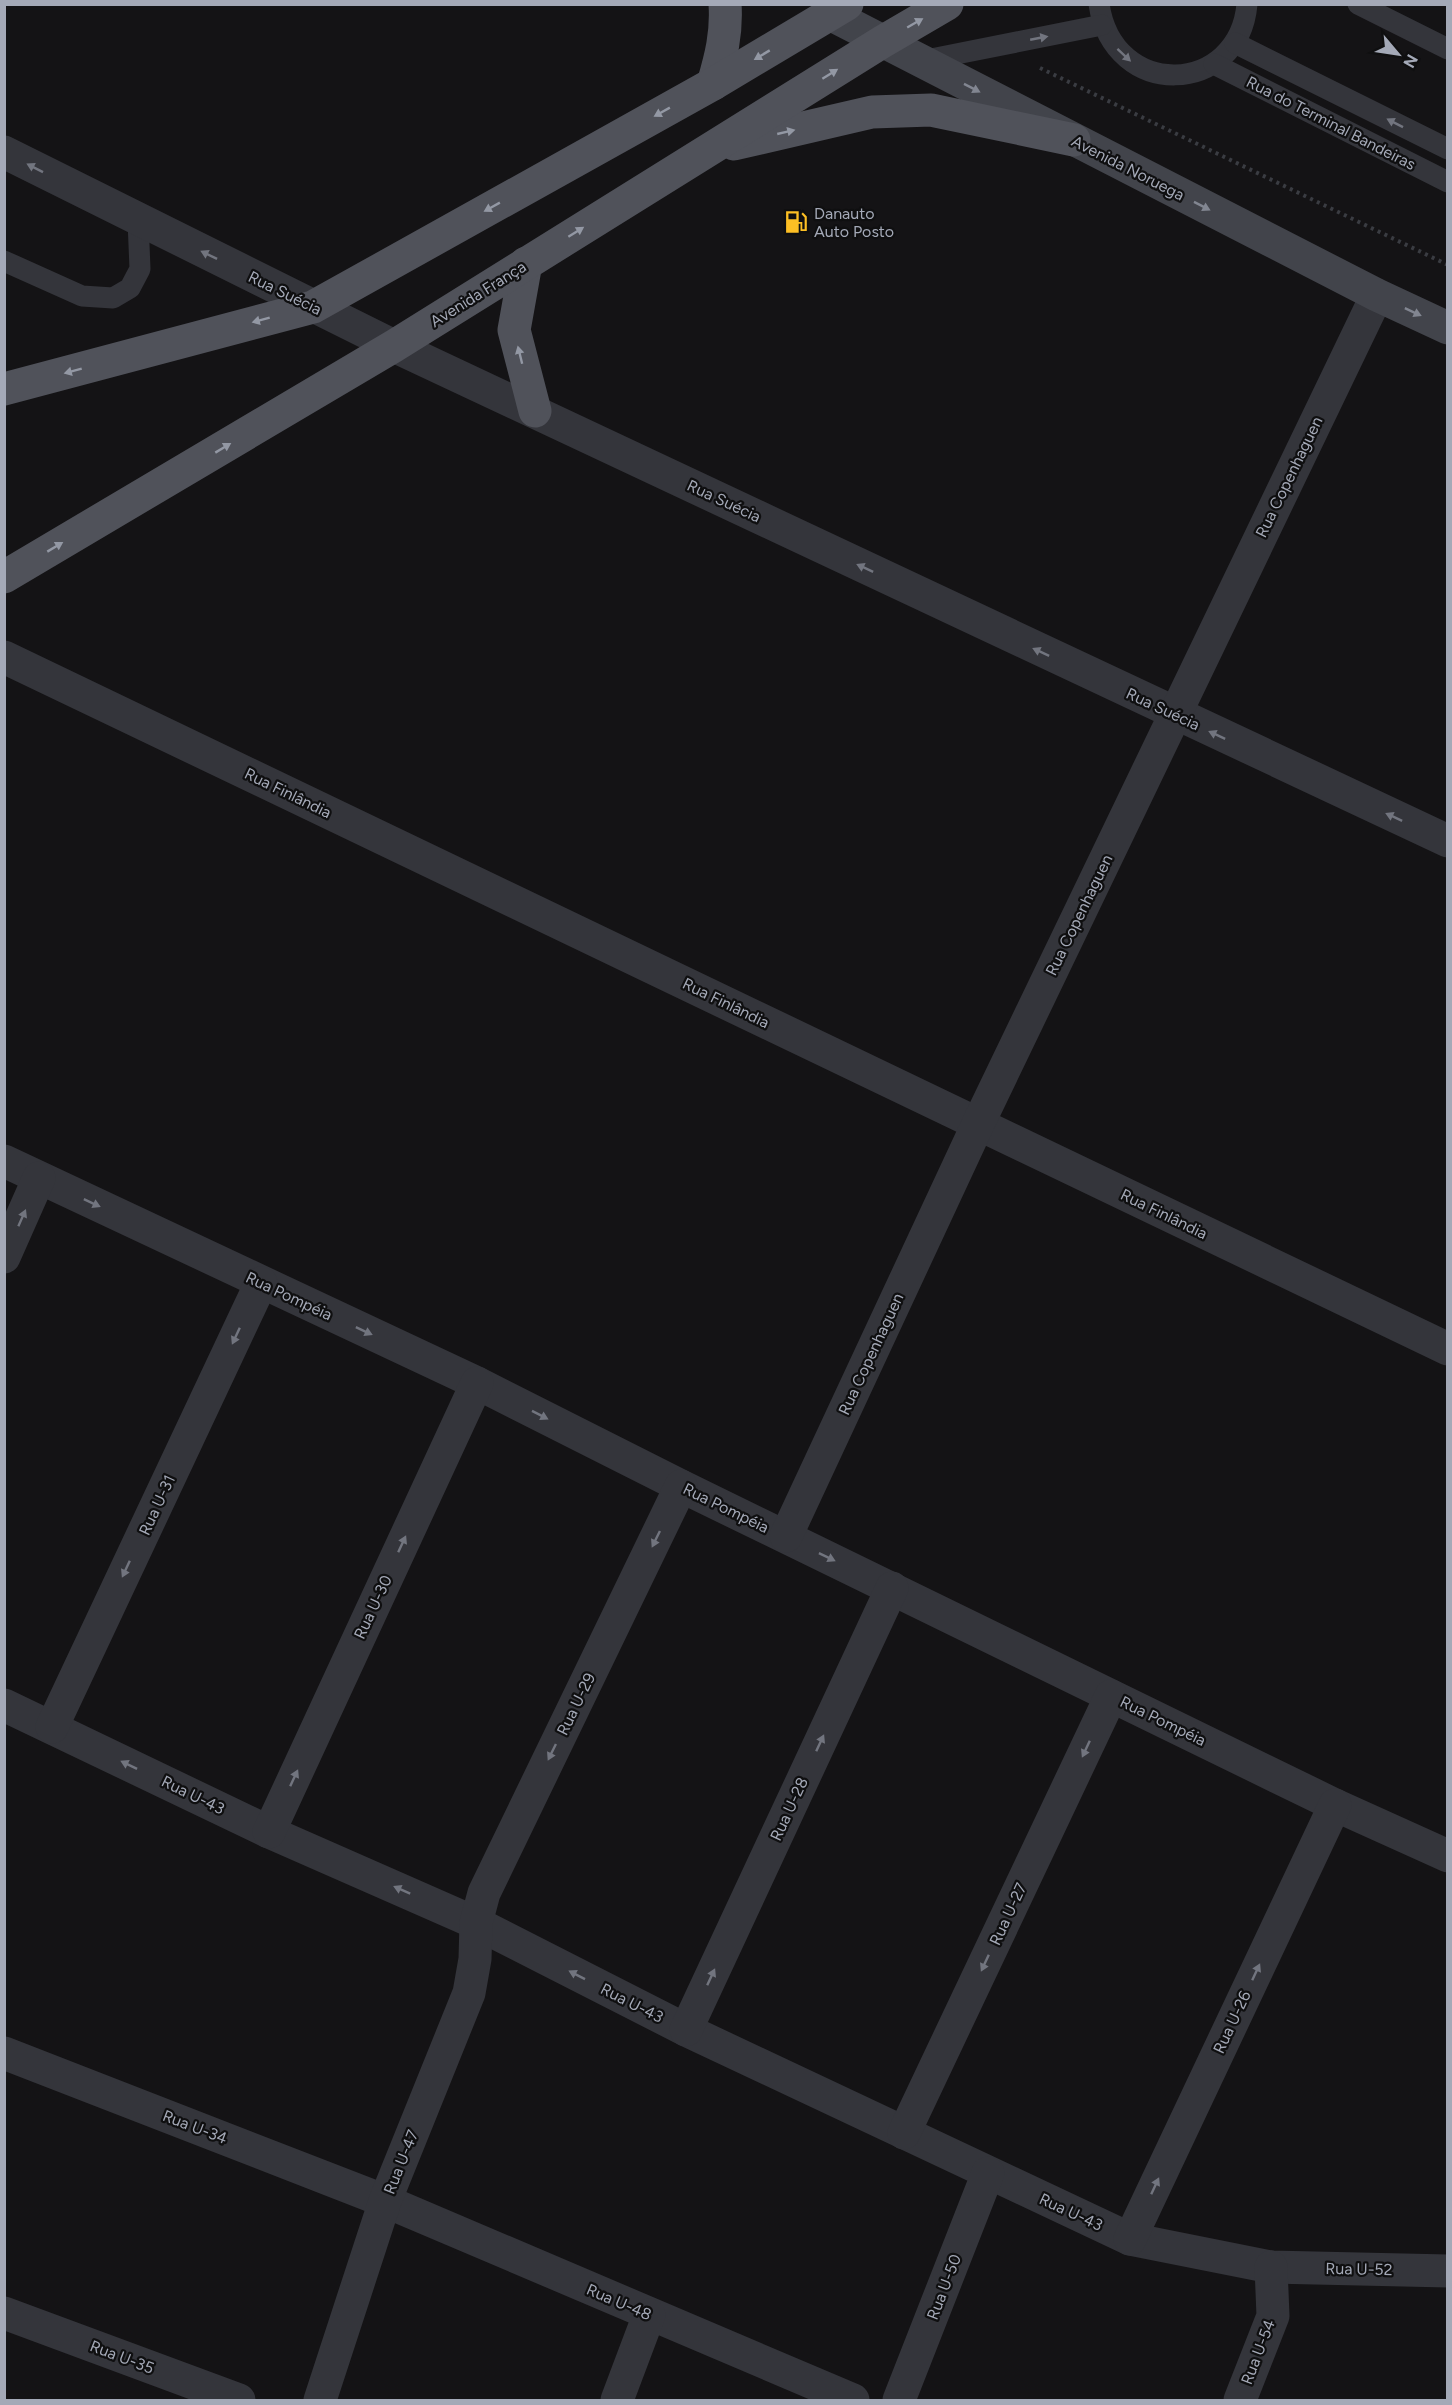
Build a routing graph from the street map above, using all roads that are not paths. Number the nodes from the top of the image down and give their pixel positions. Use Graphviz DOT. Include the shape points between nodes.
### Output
graph roads {
  1 [pos="725,4"];
  2 [pos="947,4"];
  3 [pos="1247,4"];
  4 [pos="1358,4"];
  5 [pos="829,8"];
  6 [pos="1101,15"];
  7 [pos="882,42"];
  8 [pos="1235,43"];
  9 [pos="1448,49"];
  10 [pos="920,62"];
  11 [pos="1214,64"];
  12 [pos="713,84"];
  13 [pos="1074,140"];
  14 [pos="709,149"];
  15 [pos="1448,149"];
  16 [pos="4,152"];
  17 [pos="1448,182"];
  18 [pos="138,220"];
  19 [pos="4,261"];
  20 [pos="526,263"];
  21 [pos="1377,295"];
  22 [pos="313,307"];
  23 [pos="1448,328"];
  24 [pos="394,346"];
  25 [pos="4,389"];
  26 [pos="535,411"];
  27 [pos="4,577"];
  28 [pos="4,657"];
  29 [pos="1174,715"];
  30 [pos="1448,841"];
  31 [pos="978,1124"];
  32 [pos="4,1161"];
  33 [pos="39,1178"];
  34 [pos="4,1257"];
  35 [pos="261,1283"];
  36 [pos="1448,1349"];
  37 [pos="477,1383"];
  38 [pos="681,1486"];
  39 [pos="786,1536"];
  40 [pos="892,1588"];
  41 [pos="1111,1696"];
  42 [pos="4,1704"];
  43 [pos="52,1727"];
  44 [pos="1335,1805"];
  45 [pos="269,1832"];
  46 [pos="1448,1856"];
  47 [pos="476,1923"];
  48 [pos="686,2030"];
  49 [pos="4,2053"];
  50 [pos="904,2133"];
  51 [pos="988,2173"];
  52 [pos="385,2201"];
  53 [pos="1130,2239"];
  54 [pos="1271,2267"];
  55 [pos="1448,2271"];
  56 [pos="4,2313"];
  57 [pos="649,2315"];
  58 [pos="239,2400"];
  59 [pos="320,2400"];
  60 [pos="617,2400"];
  61 [pos="853,2400"];
  62 [pos="899,2400"];
  63 [pos="1240,2400"];
  1 -- 12 [label="main road" via="723,50"];
  7 -- 2 [label="main road, Avenida França, one-way"];
  3 -- 8 [label="lane" via="1246,21"];
  4 -- 9 [label="lane"];
  5 -- 7 [label="main road, Avenida Noruega"];
  5 -- 12 [label="main road, one-way"];
  10 -- 6 [label="lane, one-way" via="995,46"];
  6 -- 11 [label="lane, one-way" via="1113,46 1130,62 1152,73 1175,76"];
  7 -- 10 [label="main road, Avenida Noruega"];
  14 -- 7 [label="main road, Avenida França, one-way"];
  8 -- 11 [label="lane"];
  15 -- 8 [label="lane, Rua do Terminal Bandeiras, one-way"];
  10 -- 13 [label="main road, Avenida Noruega, one-way"];
  11 -- 17 [label="lane, Rua do Terminal Bandeiras"];
  12 -- 22 [label="main road, one-way"];
  14 -- 13 [label="main road, one-way" via="872,112 931,110"];
  13 -- 21 [label="main road, Avenida Noruega, one-way"];
  20 -- 14 [label="main road, Avenida França, one-way"];
  18 -- 16 [label="street, Rua Suécia, one-way"];
  18 -- 19 [label="lane" via="140,269 130,288 113,298 82,296"];
  22 -- 18 [label="street, Rua Suécia, one-way"];
  20 -- 24 [label="main road, Avenida França"];
  26 -- 20 [label="main road, one-way" via="514,330"];
  21 -- 23 [label="main road, Avenida Noruega, one-way"];
  21 -- 29 [label="street, Rua Copenhaguen"];
  22 -- 24 [label="street, Rua Suécia"];
  22 -- 25 [label="main road, one-way"];
  24 -- 26 [label="street, Rua Suécia"];
  27 -- 24 [label="main road, Avenida França, one-way"];
  29 -- 26 [label="street, Rua Suécia, one-way"];
  28 -- 31 [label="street, Rua Finlândia"];
  30 -- 29 [label="street, Rua Suécia, one-way"];
  29 -- 31 [label="street, Rua Copenhaguen"];
  31 -- 36 [label="street, Rua Finlândia"];
  31 -- 39 [label="street, Rua Copenhaguen"];
  32 -- 33 [label="street, Rua Pompéia"];
  34 -- 33 [label="street, one-way"];
  33 -- 35 [label="street, Rua Pompéia, one-way"];
  35 -- 37 [label="street, Rua Pompéia, one-way"];
  35 -- 43 [label="street, Rua U-31, one-way"];
  37 -- 38 [label="street, Rua Pompéia, one-way"];
  45 -- 37 [label="street, Rua U-30, one-way"];
  38 -- 39 [label="street, Rua Pompéia"];
  38 -- 47 [label="street, Rua U-29, one-way" via="484,1893"];
  39 -- 40 [label="street, Rua Pompéia, one-way"];
  40 -- 41 [label="street, Rua Pompéia"];
  48 -- 40 [label="street, Rua U-28, one-way"];
  41 -- 44 [label="street, Rua Pompéia"];
  41 -- 50 [label="street, Rua U-27, one-way"];
  42 -- 43 [label="street, Rua U-43"];
  45 -- 43 [label="street, Rua U-43, one-way"];
  44 -- 46 [label="street, Rua Pompéia"];
  53 -- 44 [label="street, Rua U-26, one-way"];
  47 -- 45 [label="street, Rua U-43, one-way"];
  48 -- 47 [label="street, Rua U-43, one-way"];
  47 -- 52 [label="street, Rua U-47" via="469,1993"];
  48 -- 50 [label="street, Rua U-43"];
  49 -- 52 [label="street, Rua U-34"];
  50 -- 51 [label="street, Rua U-43"];
  51 -- 53 [label="street, Rua U-43"];
  51 -- 62 [label="street, Rua U-50"];
  52 -- 57 [label="street, Rua U-48"];
  52 -- 59 [label="street, Rua U-47"];
  53 -- 54 [label="street, Rua U-43"];
  54 -- 55 [label="street, Rua U-52"];
  54 -- 63 [label="street, Rua U-54" via="1273,2316"];
  56 -- 58 [label="street, Rua U-35"];
  57 -- 60 [label="street"];
  57 -- 61 [label="street, Rua U-48"];
}
